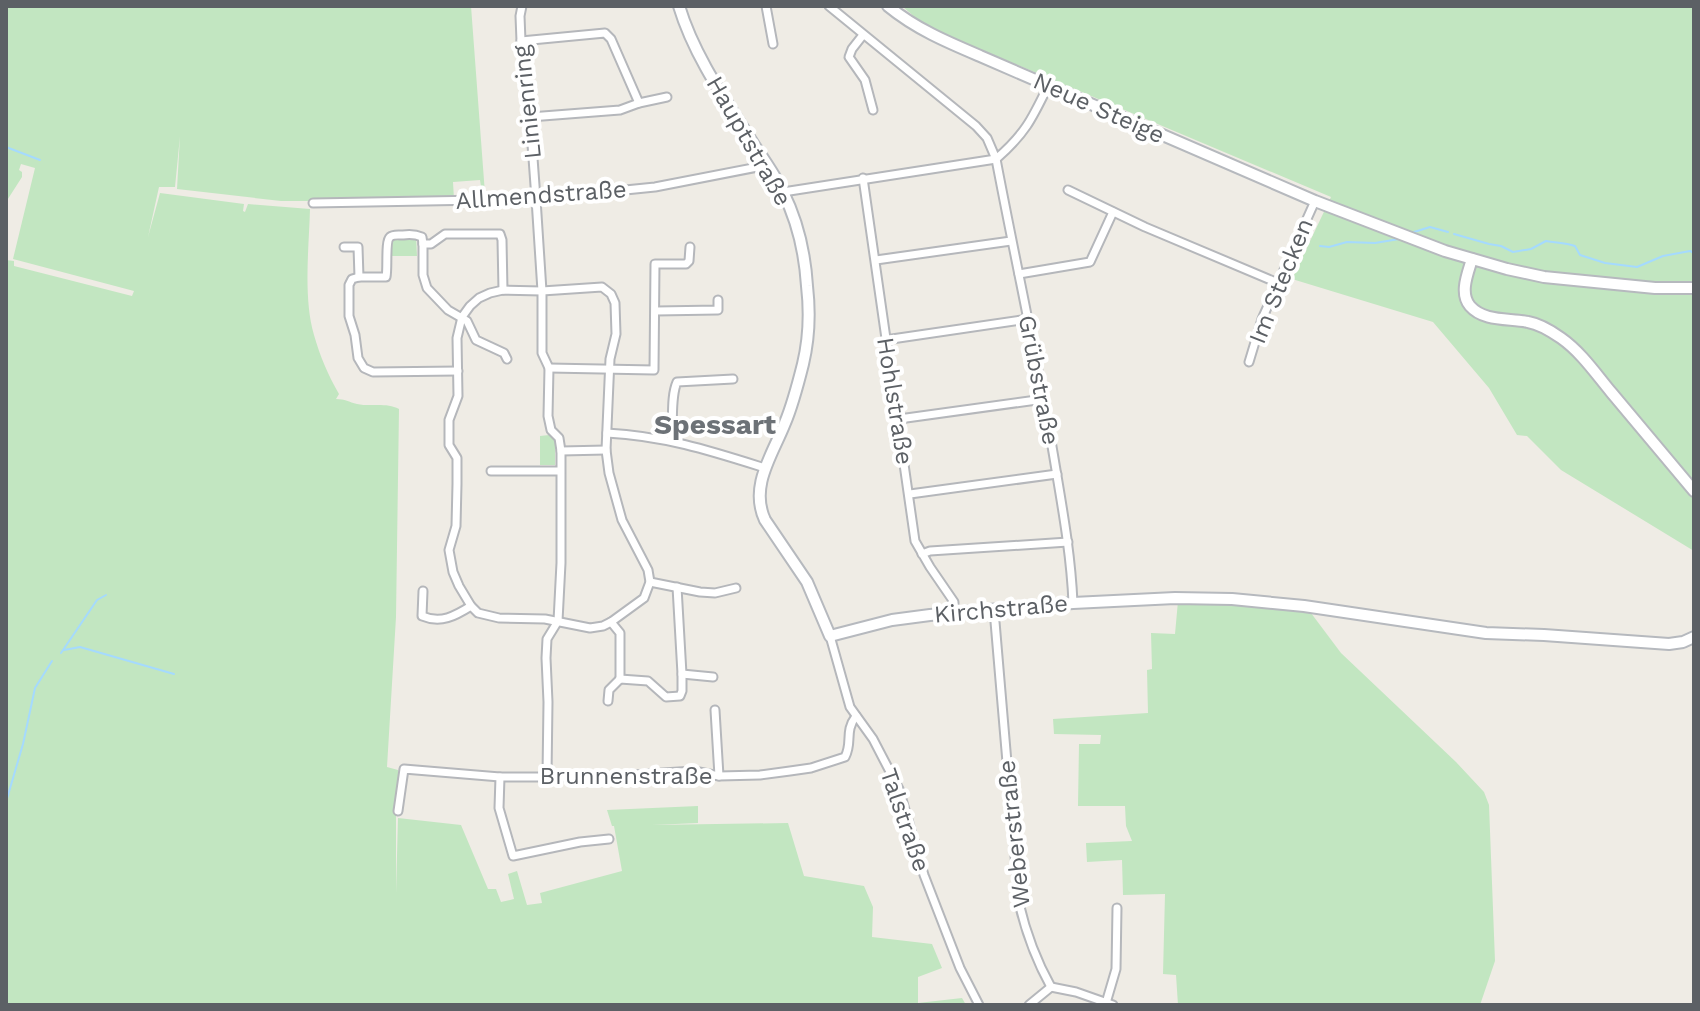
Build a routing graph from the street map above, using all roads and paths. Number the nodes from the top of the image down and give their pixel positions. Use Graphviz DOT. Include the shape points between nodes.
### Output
graph roads {
  1 [pos="522,6"];
  2 [pos="679,6"];
  3 [pos="766,6"];
  4 [pos="829,6"];
  5 [pos="888,6"];
  6 [pos="863,35"];
  7 [pos="521,41"];
  8 [pos="773,44"];
  9 [pos="1048,86"];
  10 [pos="667,97"];
  11 [pos="639,103"];
  12 [pos="873,110"];
  13 [pos="530,117"];
  14 [pos="996,159"];
  15 [pos="768,165"];
  16 [pos="863,178"];
  17 [pos="1068,190"];
  18 [pos="783,192"];
  19 [pos="536,199"];
  20 [pos="1315,201"];
  21 [pos="313,203"];
  22 [pos="1113,212"];
  23 [pos="1011,241"];
  24 [pos="423,244"];
  25 [pos="344,247"];
  26 [pos="690,247"];
  27 [pos="1472,259"];
  28 [pos="876,260"];
  29 [pos="1019,274"];
  30 [pos="359,277"];
  31 [pos="1278,283"];
  32 [pos="1694,288"];
  33 [pos="503,290"];
  34 [pos="542,291"];
  35 [pos="718,300"];
  36 [pos="656,311"];
  37 [pos="462,317"];
  38 [pos="1028,319"];
  39 [pos="885,340"];
  40 [pos="507,359"];
  41 [pos="1249,362"];
  42 [pos="549,368"];
  43 [pos="610,369"];
  44 [pos="458,371"];
  45 [pos="733,379"];
  46 [pos="1044,399"];
  47 [pos="899,419"];
  48 [pos="607,433"];
  49 [pos="671,440"];
  50 [pos="606,450"];
  51 [pos="561,451"];
  52 [pos="765,468"];
  53 [pos="491,471"];
  54 [pos="560,471"];
  55 [pos="1057,474"];
  56 [pos="1694,491"];
  57 [pos="910,494"];
  58 [pos="1068,542"];
  59 [pos="922,554"];
  60 [pos="650,582"];
  61 [pos="677,587"];
  62 [pos="736,588"];
  63 [pos="423,591"];
  64 [pos="1073,603"];
  65 [pos="471,606"];
  66 [pos="994,610"];
  67 [pos="954,613"];
  68 [pos="558,621"];
  69 [pos="611,622"];
  70 [pos="830,636"];
  71 [pos="1694,637"];
  72 [pos="682,674"];
  73 [pos="713,677"];
  74 [pos="620,679"];
  75 [pos="608,701"];
  76 [pos="715,710"];
  77 [pos="856,716"];
  78 [pos="547,776"];
  79 [pos="719,776"];
  80 [pos="500,777"];
  81 [pos="398,811"];
  82 [pos="609,839"];
  83 [pos="1117,908"];
  84 [pos="1051,987"];
  85 [pos="1110,1004"];
  86 [pos="979,1005"];
  87 [pos="1029,1005"];
  1 -- 7 [label="street, Linienring"];
  2 -- 15 [label="street, Hauptstraße" via="711,75"];
  3 -- 8 [label="street"];
  4 -- 6 [label="street"];
  5 -- 9 [label="street, Neue Steige" via="924,31"];
  6 -- 12 [label="street" via="849,57 865,80"];
  6 -- 14 [label="street" via="976,126"];
  7 -- 11 [label="street" via="605,33"];
  7 -- 13 [label="street, Linienring"];
  9 -- 14 [label="street" via="1025,130"];
  9 -- 20 [label="street, Neue Steige"];
  10 -- 11 [label="street"];
  11 -- 13 [label="street" via="620,110"];
  13 -- 19 [label="street, Linienring"];
  14 -- 16 [label="street"];
  14 -- 23 [label="street, Grübstraße"];
  15 -- 18 [label="street, Hauptstraße"];
  15 -- 19 [label="street, Allmendstraße" via="655,187"];
  16 -- 18 [label="street"];
  16 -- 28 [label="street, Hohlstraße"];
  17 -- 22 [label="street"];
  18 -- 52 [label="street, Hauptstraße" via="802,251 808,328 790,411"];
  19 -- 21 [label="street, Allmendstraße"];
  19 -- 34 [label="street, Linienring"];
  20 -- 27 [label="street, Neue Steige"];
  20 -- 31 [label="street, Im Stecken"];
  22 -- 29 [label="street" via="1090,262"];
  22 -- 31 [label="street"];
  23 -- 28 [label="street"];
  23 -- 29 [label="street, Grübstraße"];
  24 -- 30 [label="street" via="417,234 390,236 386,277"];
  24 -- 33 [label="street" via="445,234 500,234"];
  24 -- 37 [label="street" via="427,288"];
  25 -- 30 [label="street" via="358,247"];
  26 -- 36 [label="street" via="686,264 655,264"];
  27 -- 32 [label="street, Neue Steige" via="1544,277"];
  27 -- 56 [label="street" via="1464,290 1472,308 1493,318 1529,322 1564,340"];
  28 -- 39 [label="street, Hohlstraße"];
  29 -- 38 [label="street, Grübstraße"];
  30 -- 44 [label="street" via="349,285 349,316 364,368"];
  31 -- 41 [label="street, Im Stecken"];
  33 -- 34 [label="street"];
  33 -- 37 [label="street" via="479,298"];
  34 -- 42 [label="street, Linienring" via="542,353"];
  34 -- 43 [label="street" via="602,287 611,294 616,334"];
  35 -- 36 [label="street" via="718,310"];
  36 -- 43 [label="street" via="654,370"];
  37 -- 40 [label="street" via="476,340"];
  37 -- 44 [label="street"];
  38 -- 39 [label="street"];
  38 -- 46 [label="street, Grübstraße"];
  39 -- 47 [label="street, Hohlstraße"];
  42 -- 43 [label="street"];
  42 -- 51 [label="street, Linienring" via="548,416"];
  43 -- 48 [label="street"];
  44 -- 65 [label="street" via="458,396 449,420 449,445 457,458 456,526 449,550 453,572"];
  45 -- 49 [label="street" via="677,382"];
  46 -- 47 [label="street"];
  46 -- 55 [label="street, Grübstraße"];
  47 -- 57 [label="street, Hohlstraße"];
  48 -- 49 [label="street"];
  48 -- 50 [label="street"];
  49 -- 52 [label="street"];
  50 -- 51 [label="street"];
  50 -- 60 [label="street" via="622,520"];
  51 -- 54 [label="street"];
  52 -- 70 [label="street, Hauptstraße" via="761,511 807,582"];
  53 -- 54 [label="street"];
  54 -- 68 [label="street"];
  55 -- 57 [label="street"];
  55 -- 58 [label="street, Grübstraße"];
  57 -- 59 [label="street, Hohlstraße" via="915,541"];
  58 -- 59 [label="street"];
  58 -- 64 [label="street, Grübstraße"];
  59 -- 67 [label="street, Hohlstraße" via="954,602"];
  60 -- 61 [label="street"];
  60 -- 69 [label="street" via="644,598"];
  61 -- 62 [label="street" via="715,593"];
  61 -- 72 [label="street"];
  63 -- 65 [label="street" via="422,616 430,619 453,618"];
  64 -- 66 [label="street, Kirchstraße"];
  64 -- 71 [label="street, Kirchstraße" via="1232,599 1486,633 1669,644"];
  65 -- 68 [label="street" via="487,616"];
  66 -- 67 [label="street, Kirchstraße"];
  66 -- 84 [label="street, Weberstraße" via="1019,903 1039,967"];
  67 -- 70 [label="street, Kirchstraße" via="892,620"];
  68 -- 69 [label="street" via="590,628"];
  68 -- 78 [label="street" via="547,639"];
  69 -- 74 [label="street" via="620,633"];
  70 -- 77 [label="street, Talstraße"];
  72 -- 73 [label="street"];
  72 -- 74 [label="street" via="677,697 666,697 648,681"];
  74 -- 75 [label="street" via="609,690"];
  76 -- 79 [label="street"];
  77 -- 79 [label="street, Brunnenstraße" via="845,757 811,768"];
  77 -- 86 [label="street, Talstraße" via="899,789 924,875"];
  78 -- 79 [label="street, Brunnenstraße" via="694,771"];
  78 -- 80 [label="street, Brunnenstraße"];
  80 -- 81 [label="street, Brunnenstraße" via="404,769"];
  80 -- 82 [label="street" via="499,808 513,856"];
  83 -- 85 [label="street"];
  84 -- 85 [label="street"];
  84 -- 87 [label="street"];
}
